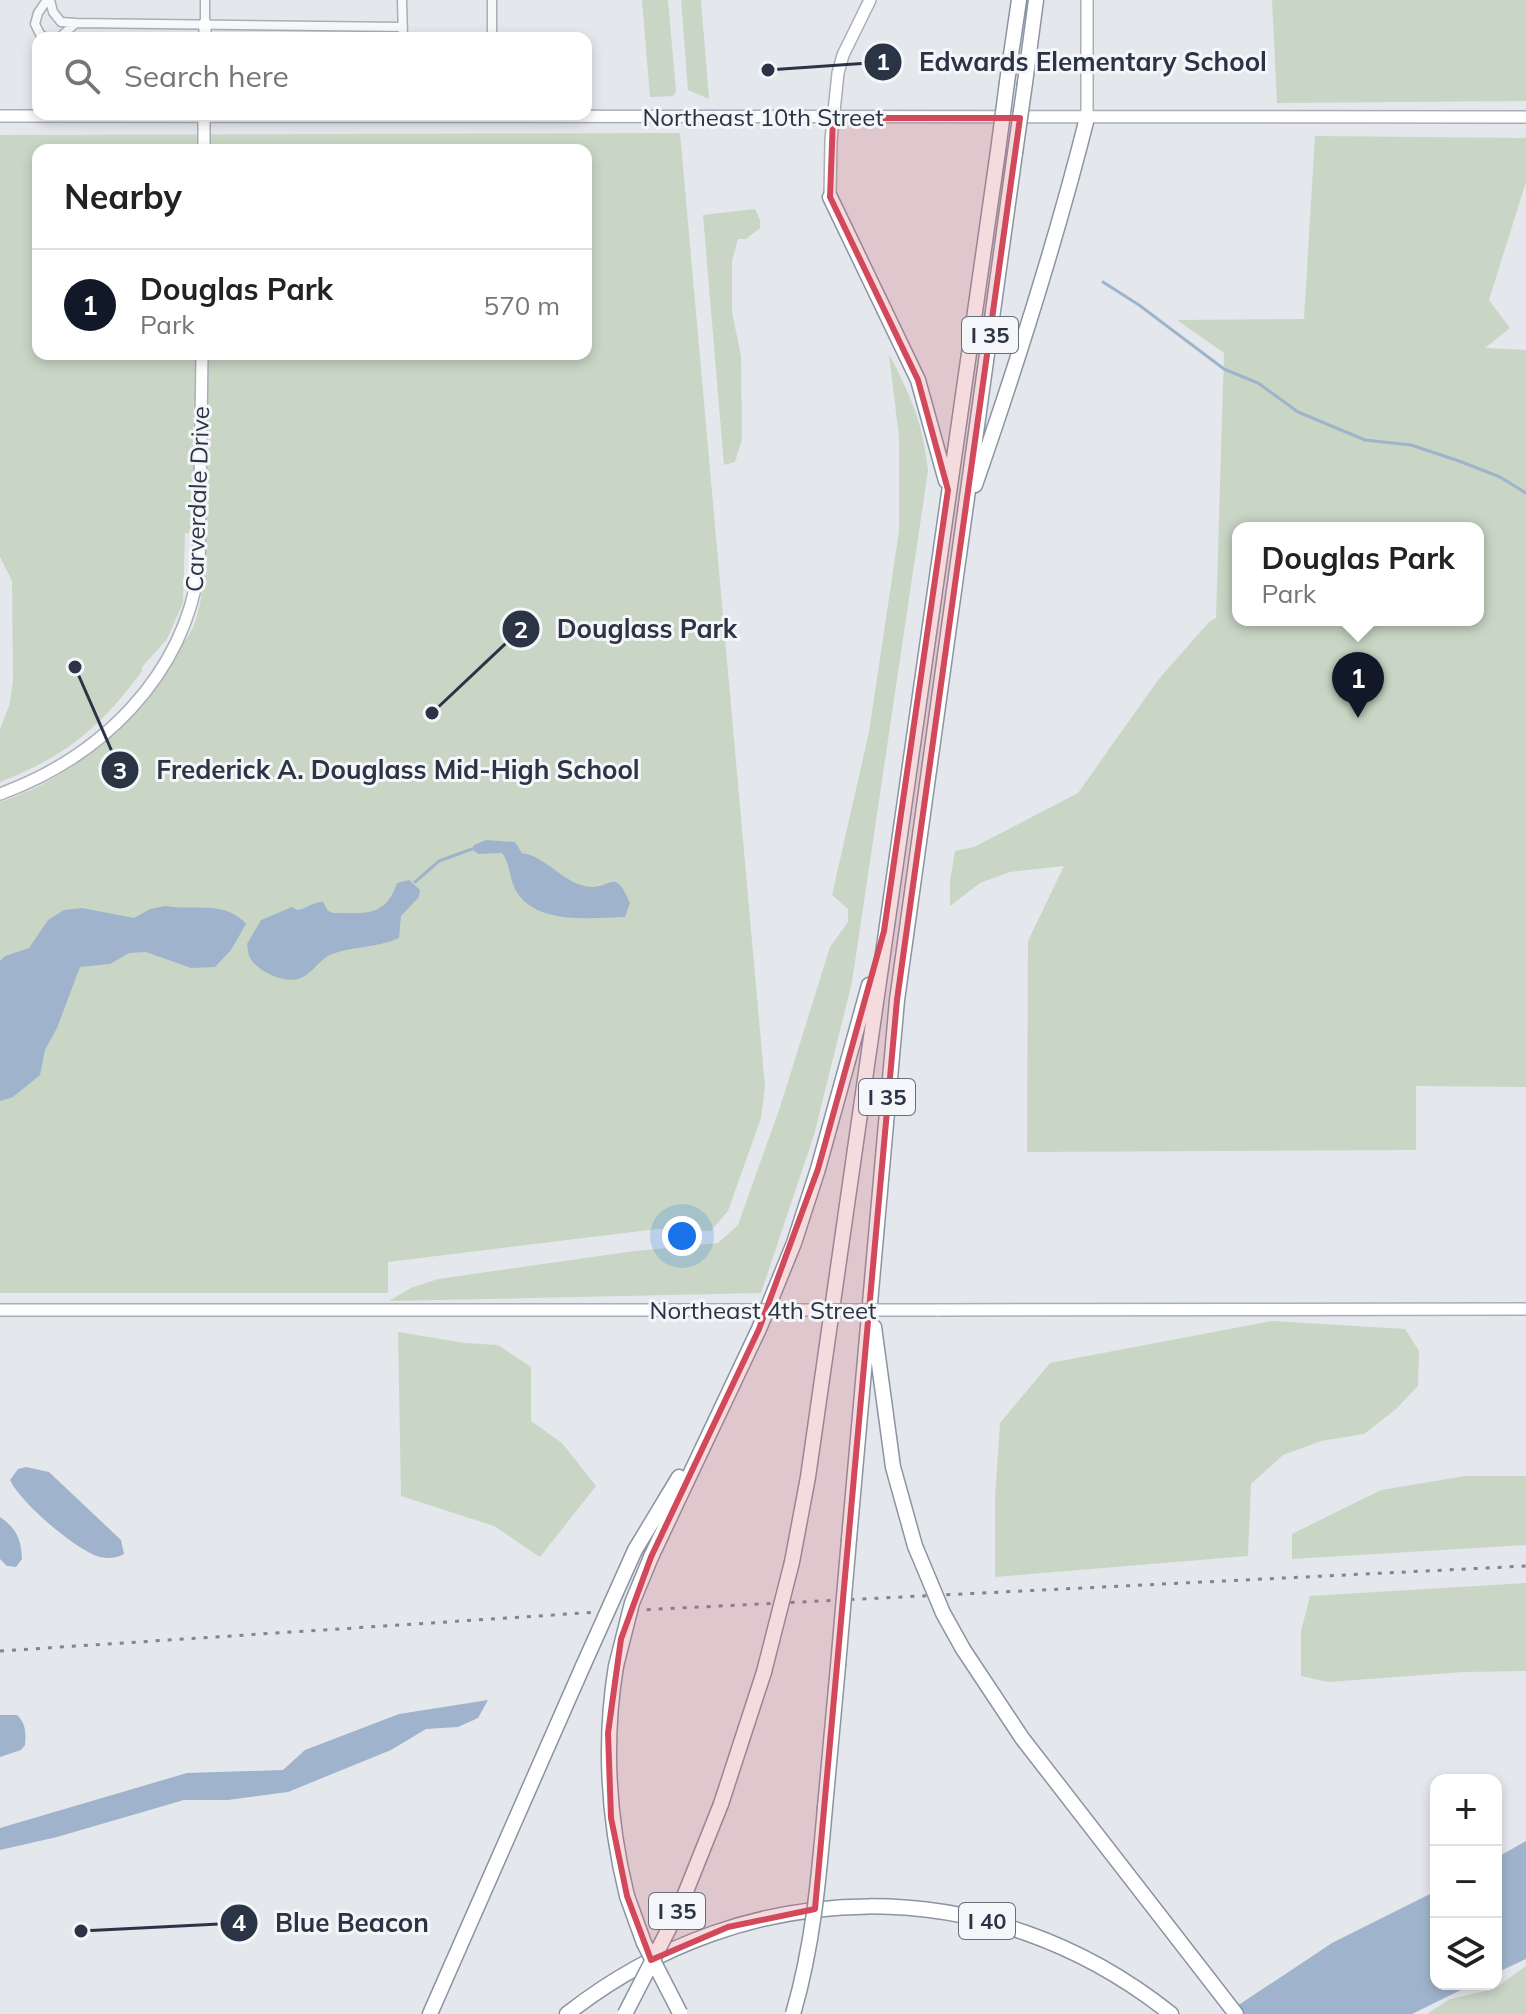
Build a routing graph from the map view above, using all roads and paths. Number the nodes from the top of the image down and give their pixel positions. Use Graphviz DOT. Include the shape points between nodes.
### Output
graph roads {
  1 [pos="49,0"];
  2 [pos="205,0"];
  3 [pos="402,0"];
  4 [pos="492,0"];
  5 [pos="870,0"];
  6 [pos="1019,0"];
  7 [pos="1036,0"];
  8 [pos="1087,0"];
  9 [pos="76,23"];
  10 [pos="205,23"];
  11 [pos="403,27"];
  12 [pos="40,32"];
  13 [pos="66,32"];
  14 [pos="205,32"];
  15 [pos="403,32"];
  16 [pos="492,32"];
  17 [pos="0,116"];
  18 [pos="32,116"];
  19 [pos="592,116"];
  20 [pos="1526,117"];
  21 [pos="833,118"];
  22 [pos="1087,118"];
  23 [pos="204,120"];
  24 [pos="204,144"];
  25 [pos="830,197"];
  26 [pos="202,360"];
  27 [pos="948,490"];
  28 [pos="964,517"];
  29 [pos="0,794"];
  30 [pos="884,931"];
  31 [pos="870,1294"];
  32 [pos="1526,1309"];
  33 [pos="0,1310"];
  34 [pos="719,1411"];
  35 [pos="680,2013"];
  36 [pos="430,2014"];
  37 [pos="567,2014"];
  38 [pos="625,2014"];
  39 [pos="793,2014"];
  40 [pos="1171,2014"];
  41 [pos="1236,2014"];
  1 -- 9 [label="street" via="61,22"];
  1 -- 12 [label="street" via="35,24"];
  2 -- 10 [label="street"];
  3 -- 11 [label="street"];
  4 -- 16 [label="street"];
  5 -- 21 [label="street" via="843,55"];
  6 -- 27 [label="highway, I 35, bridge"];
  7 -- 28 [label="highway, I 35, bridge"];
  8 -- 22 [label="street"];
  9 -- 10 [label="street"];
  9 -- 13 [label="street"];
  10 -- 11 [label="street"];
  10 -- 14 [label="street"];
  11 -- 15 [label="street"];
  17 -- 18 [label="street, Northeast 10th Street"];
  19 -- 21 [label="street, Northeast 10th Street"];
  20 -- 22 [label="street, Northeast 10th Street"];
  21 -- 22 [label="street, Northeast 10th Street"];
  21 -- 25 [label="street"];
  22 -- 28 [label="highway" via="1000,415"];
  23 -- 24 [label="street"];
  25 -- 27 [label="highway" via="918,380"];
  26 -- 29 [label="street, Carverdale Drive" via="199,568 194,600 174,649 149,686 96,742 51,773"];
  27 -- 30 [label="highway, I 35"];
  28 -- 31 [label="highway, I 35" via="901,972"];
  30 -- 34 [label="highway" via="794,1243"];
  30 -- 38 [label="highway, I 35, bridge" via="792,1562 764,1672 721,1804 679,1909"];
  31 -- 39 [label="highway, I 35, bridge" via="812,1934"];
  31 -- 41 [label="highway, bridge" via="893,1467 915,1546 943,1613 1022,1738"];
  32 -- 33 [label="street, Northeast 4th Street, bridge"];
  34 -- 35 [label="highway, bridge" via="632,1603 616,1666 608,1733 611,1818 627,1896"];
  34 -- 36 [label="highway, bridge" via="635,1550"];
  37 -- 40 [label="highway, I 40" via="622,1975 700,1937 762,1918 887,1905 973,1917 1050,1941 1130,1983"];
}
